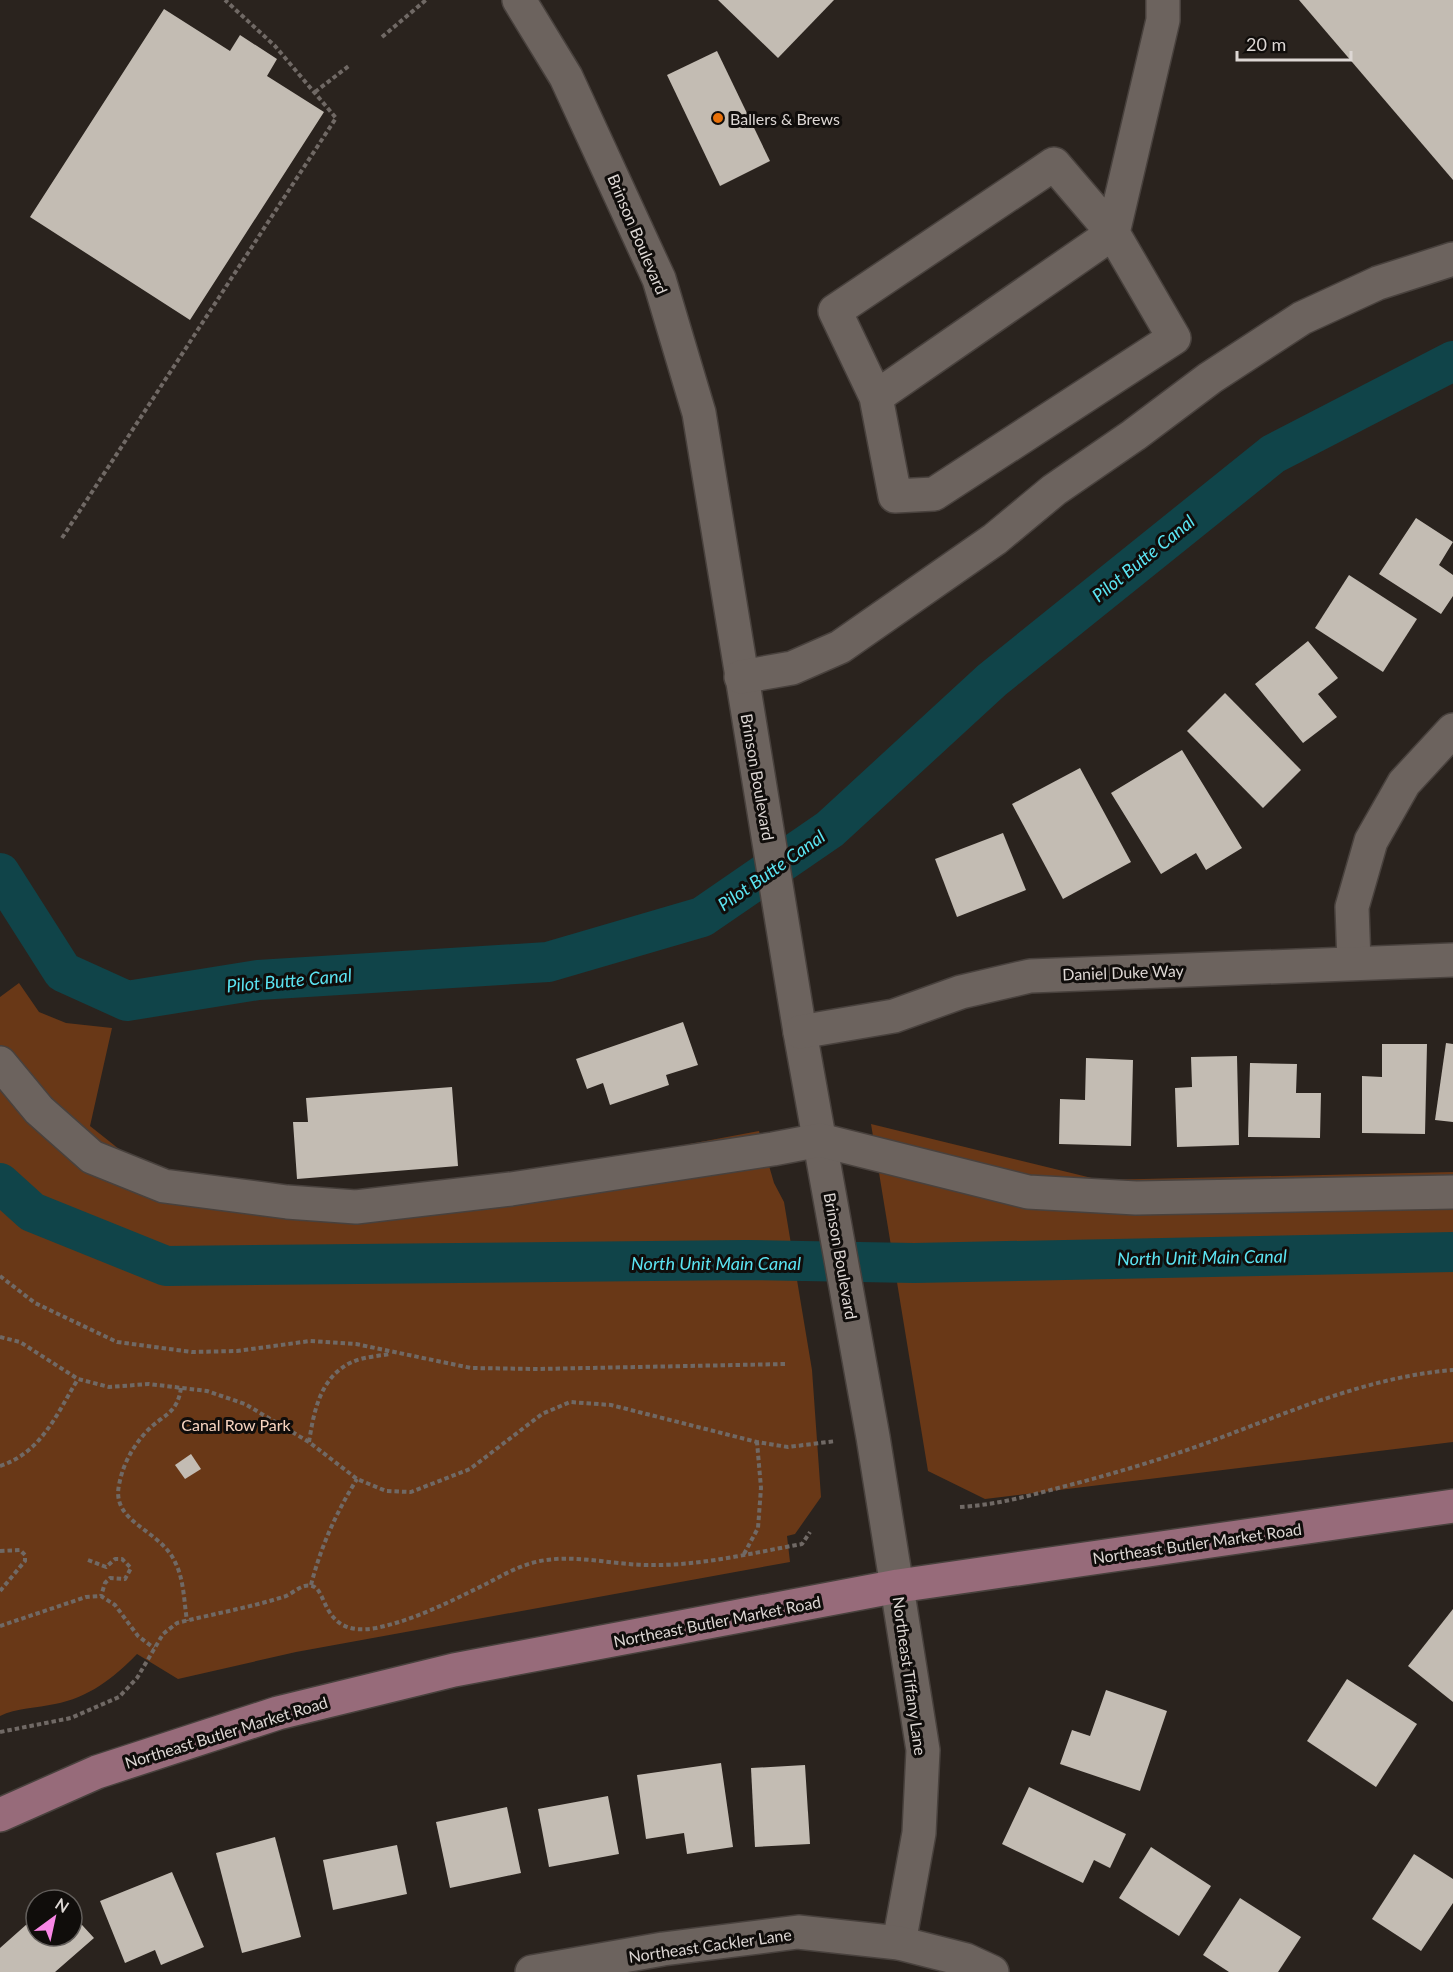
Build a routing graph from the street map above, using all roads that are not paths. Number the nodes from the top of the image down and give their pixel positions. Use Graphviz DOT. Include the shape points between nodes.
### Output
graph roads {
  1 [pos="519,0"];
  2 [pos="1163,10"];
  3 [pos="1113,233"];
  4 [pos="1453,259"];
  5 [pos="876,397"];
  6 [pos="741,677"];
  7 [pos="1453,730"];
  8 [pos="1453,960"];
  9 [pos="1354,963"];
  10 [pos="800,1032"];
  11 [pos="0,1063"];
  12 [pos="820,1140"];
  13 [pos="1453,1192"];
  14 [pos="1453,1506"];
  15 [pos="898,1586"];
  16 [pos="0,1815"];
  17 [pos="899,1943"];
  18 [pos="532,1972"];
  19 [pos="992,1972"];
  1 -- 6 [label="street, Brinson Boulevard" via="566,76 659,279 699,413"];
  2 -- 3 [label="street"];
  3 -- 5 [label="street"];
  3 -- 5 [label="street" via="1054,164 835,311"];
  3 -- 5 [label="street" via="1174,338 934,494 895,496"];
  4 -- 6 [label="street" via="1378,283 1302,318 1210,378 1054,490 995,539 840,648 792,668"];
  6 -- 10 [label="street, Brinson Boulevard"];
  7 -- 9 [label="street" via="1404,783 1371,841 1353,908"];
  8 -- 9 [label="street, Daniel Duke Way"];
  9 -- 10 [label="street, Daniel Duke Way" via="1030,976 961,992 894,1016"];
  10 -- 12 [label="street, Brinson Boulevard"];
  11 -- 12 [label="street" via="39,1110 92,1157 164,1186 287,1202 356,1207 499,1190"];
  12 -- 13 [label="street" via="1028,1192 1136,1198"];
  12 -- 15 [label="street, Brinson Boulevard"];
  14 -- 15 [label="main road, Northeast Butler Market Road"];
  15 -- 16 [label="main road, Northeast Butler Market Road" via="454,1671 278,1713 97,1772"];
  15 -- 17 [label="street, Northeast Tiffany Lane" via="923,1750 919,1833"];
  17 -- 18 [label="street, Northeast Cackler Lane" via="798,1932 663,1949"];
  17 -- 19 [label="street, Northeast Cackler Lane" via="966,1960"];
}
